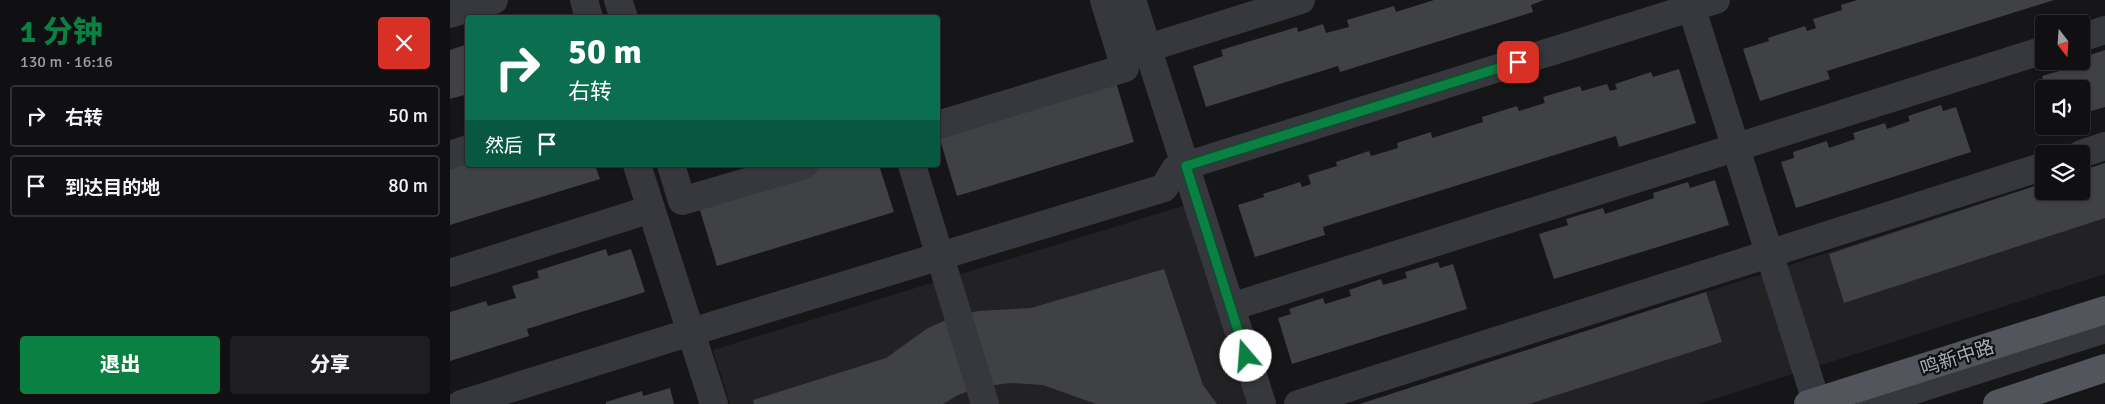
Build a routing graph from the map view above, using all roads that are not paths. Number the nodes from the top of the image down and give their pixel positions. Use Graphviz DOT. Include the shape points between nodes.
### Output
graph roads {
  1 [pos="494,0"];
  2 [pos="584,0"];
  3 [pos="618,0"];
  4 [pos="1104,0"];
  5 [pos="1132,0"];
  6 [pos="1301,0"];
  7 [pos="1699,2"];
  8 [pos="450,14"];
  9 [pos="588,15"];
  10 [pos="623,15"];
  11 [pos="2105,30"];
  12 [pos="2090,35"];
  13 [pos="1148,48"];
  14 [pos="2035,53"];
  15 [pos="940,124"];
  16 [pos="2105,146"];
  17 [pos="1735,148"];
  18 [pos="465,150"];
  19 [pos="2090,151"];
  20 [pos="450,155"];
  21 [pos="1186,166"];
  22 [pos="638,167"];
  23 [pos="672,167"];
  24 [pos="797,167"];
  25 [pos="913,167"];
  26 [pos="2035,169"];
  27 [pos="651,209"];
  28 [pos="1768,254"];
  29 [pos="940,257"];
  30 [pos="450,273"];
  31 [pos="1231,308"];
  32 [pos="2105,310"];
  33 [pos="2105,324"];
  34 [pos="2057,325"];
  35 [pos="2105,329"];
  36 [pos="691,332"];
  37 [pos="2105,348"];
  38 [pos="2105,368"];
  39 [pos="1812,403"];
  40 [pos="462,404"];
  41 [pos="714,404"];
  42 [pos="985,404"];
  43 [pos="1262,404"];
  44 [pos="1298,404"];
  45 [pos="1871,404"];
  46 [pos="1933,404"];
  47 [pos="1997,404"];
  1 -- 8 [label="lane"];
  2 -- 9 [label="lane"];
  3 -- 10 [label="lane"];
  4 -- 15 [label="lane" via="1126,68"];
  5 -- 13 [label="lane"];
  6 -- 13 [label="lane"];
  7 -- 17 [label="lane"];
  7 -- 21 [label="lane"];
  11 -- 12 [label="lane"];
  13 -- 21 [label="lane"];
  14 -- 17 [label="lane"];
  16 -- 19 [label="lane"];
  17 -- 28 [label="lane"];
  17 -- 31 [label="lane"];
  18 -- 20 [label="lane"];
  21 -- 29 [label="lane" via="1175,169 1164,188"];
  21 -- 31 [label="lane"];
  22 -- 27 [label="lane"];
  23 -- 24 [label="lane" via="682,200"];
  25 -- 29 [label="lane"];
  26 -- 28 [label="lane"];
  27 -- 30 [label="lane"];
  27 -- 36 [label="lane"];
  28 -- 39 [label="lane"];
  28 -- 44 [label="lane"];
  29 -- 36 [label="lane"];
  29 -- 42 [label="lane"];
  31 -- 43 [label="lane"];
  32 -- 34 [label="main road, 鸣新中路"];
  33 -- 34 [label="lane"];
  34 -- 39 [label="main road, 鸣新中路"];
  35 -- 45 [label="lane"];
  36 -- 40 [label="lane"];
  36 -- 41 [label="lane"];
  37 -- 46 [label="lane"];
  38 -- 47 [label="main road"];
}
